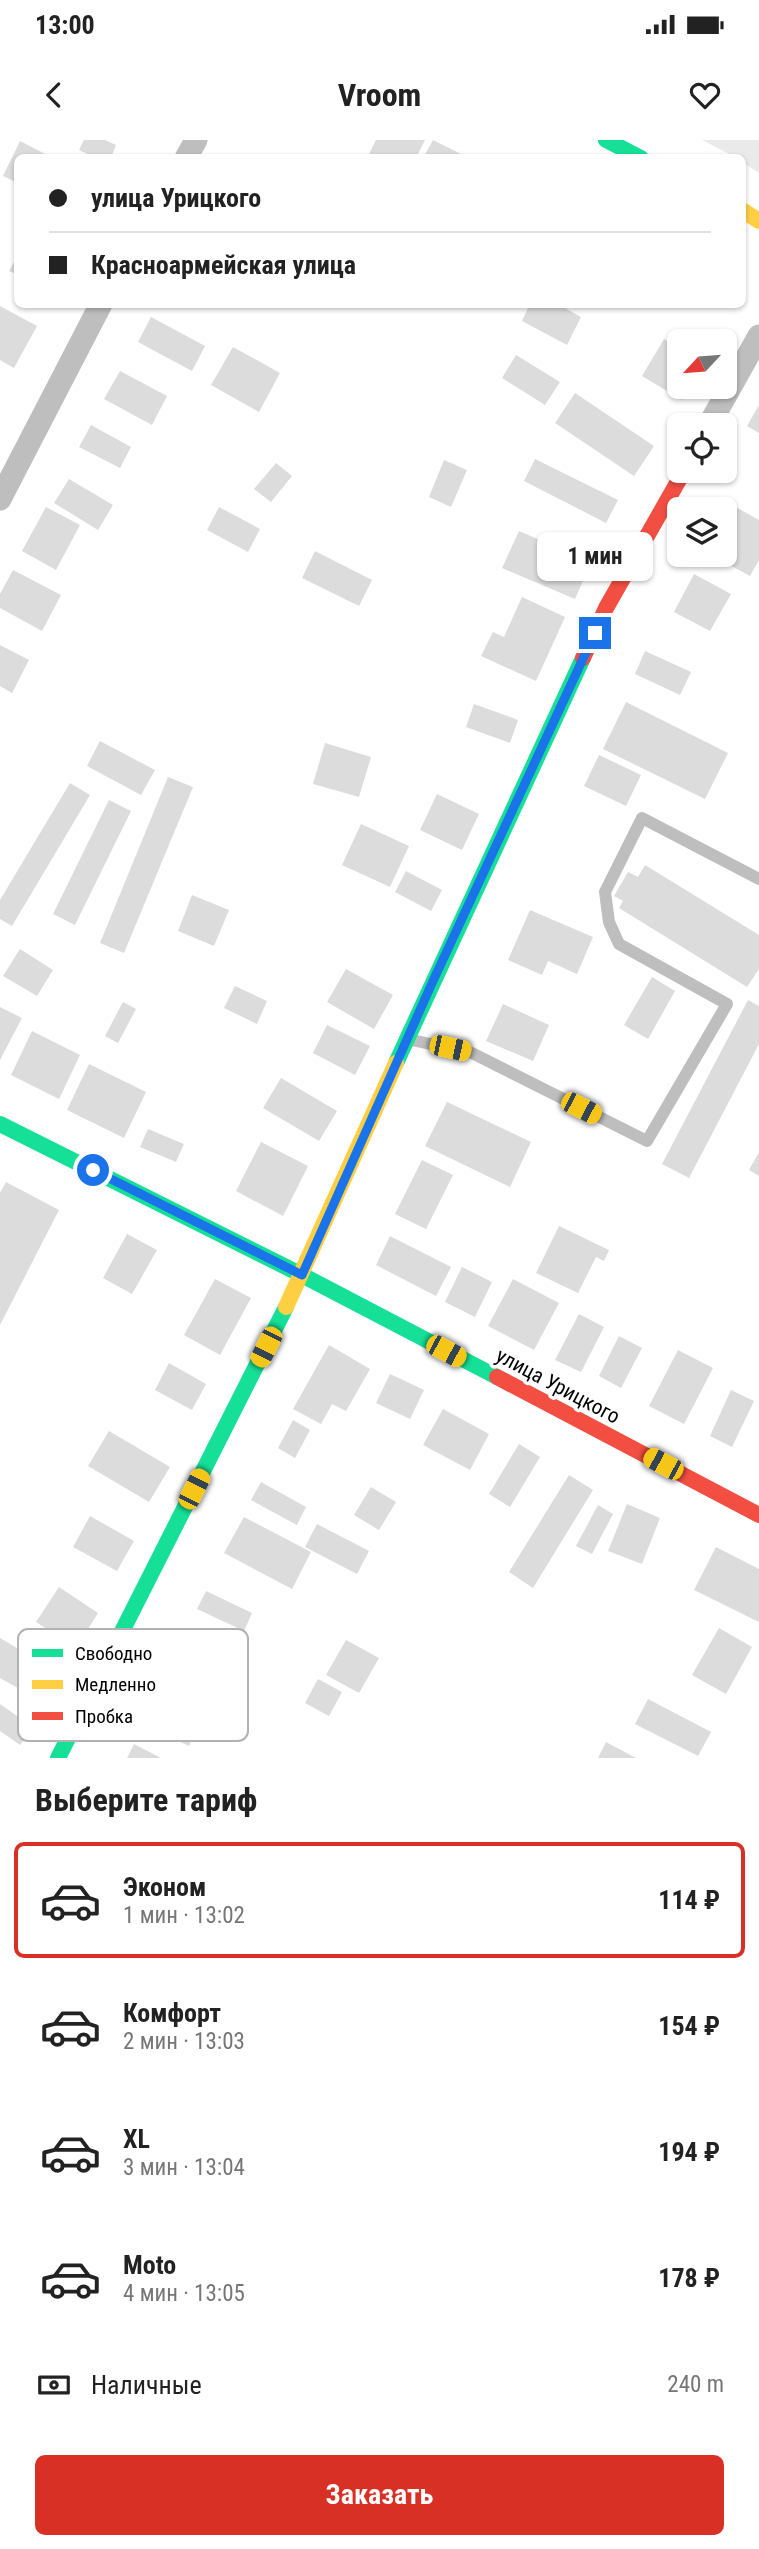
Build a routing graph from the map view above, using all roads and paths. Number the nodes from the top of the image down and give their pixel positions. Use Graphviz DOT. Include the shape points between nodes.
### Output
graph roads {
  1 [pos="606,140"];
  2 [pos="633,154"];
  3 [pos="99,308"];
  4 [pos="759,336"];
  5 [pos="716,413"];
  6 [pos="677,483"];
  7 [pos="0,499"];
  8 [pos="759,880"];
  9 [pos="407,1039"];
  10 [pos="0,1124"];
  11 [pos="302,1275"];
  12 [pos="759,1515"];
  13 [pos="123,1629"];
  14 [pos="67,1741"];
  15 [pos="58,1758"];
  1 -- 2 [label="street"];
  3 -- 7 [label="street"];
  4 -- 5 [label="street"];
  6 -- 9 [label="street" via="606,608"];
  8 -- 9 [label="lane" via="642,818 605,892 609,922 619,944 727,1004 647,1141 472,1052"];
  9 -- 11 [label="street"];
  10 -- 11 [label="street, улица Урицкого"];
  11 -- 12 [label="street, улица Урицкого"];
  11 -- 13 [label="street"];
  14 -- 15 [label="street"];
}
